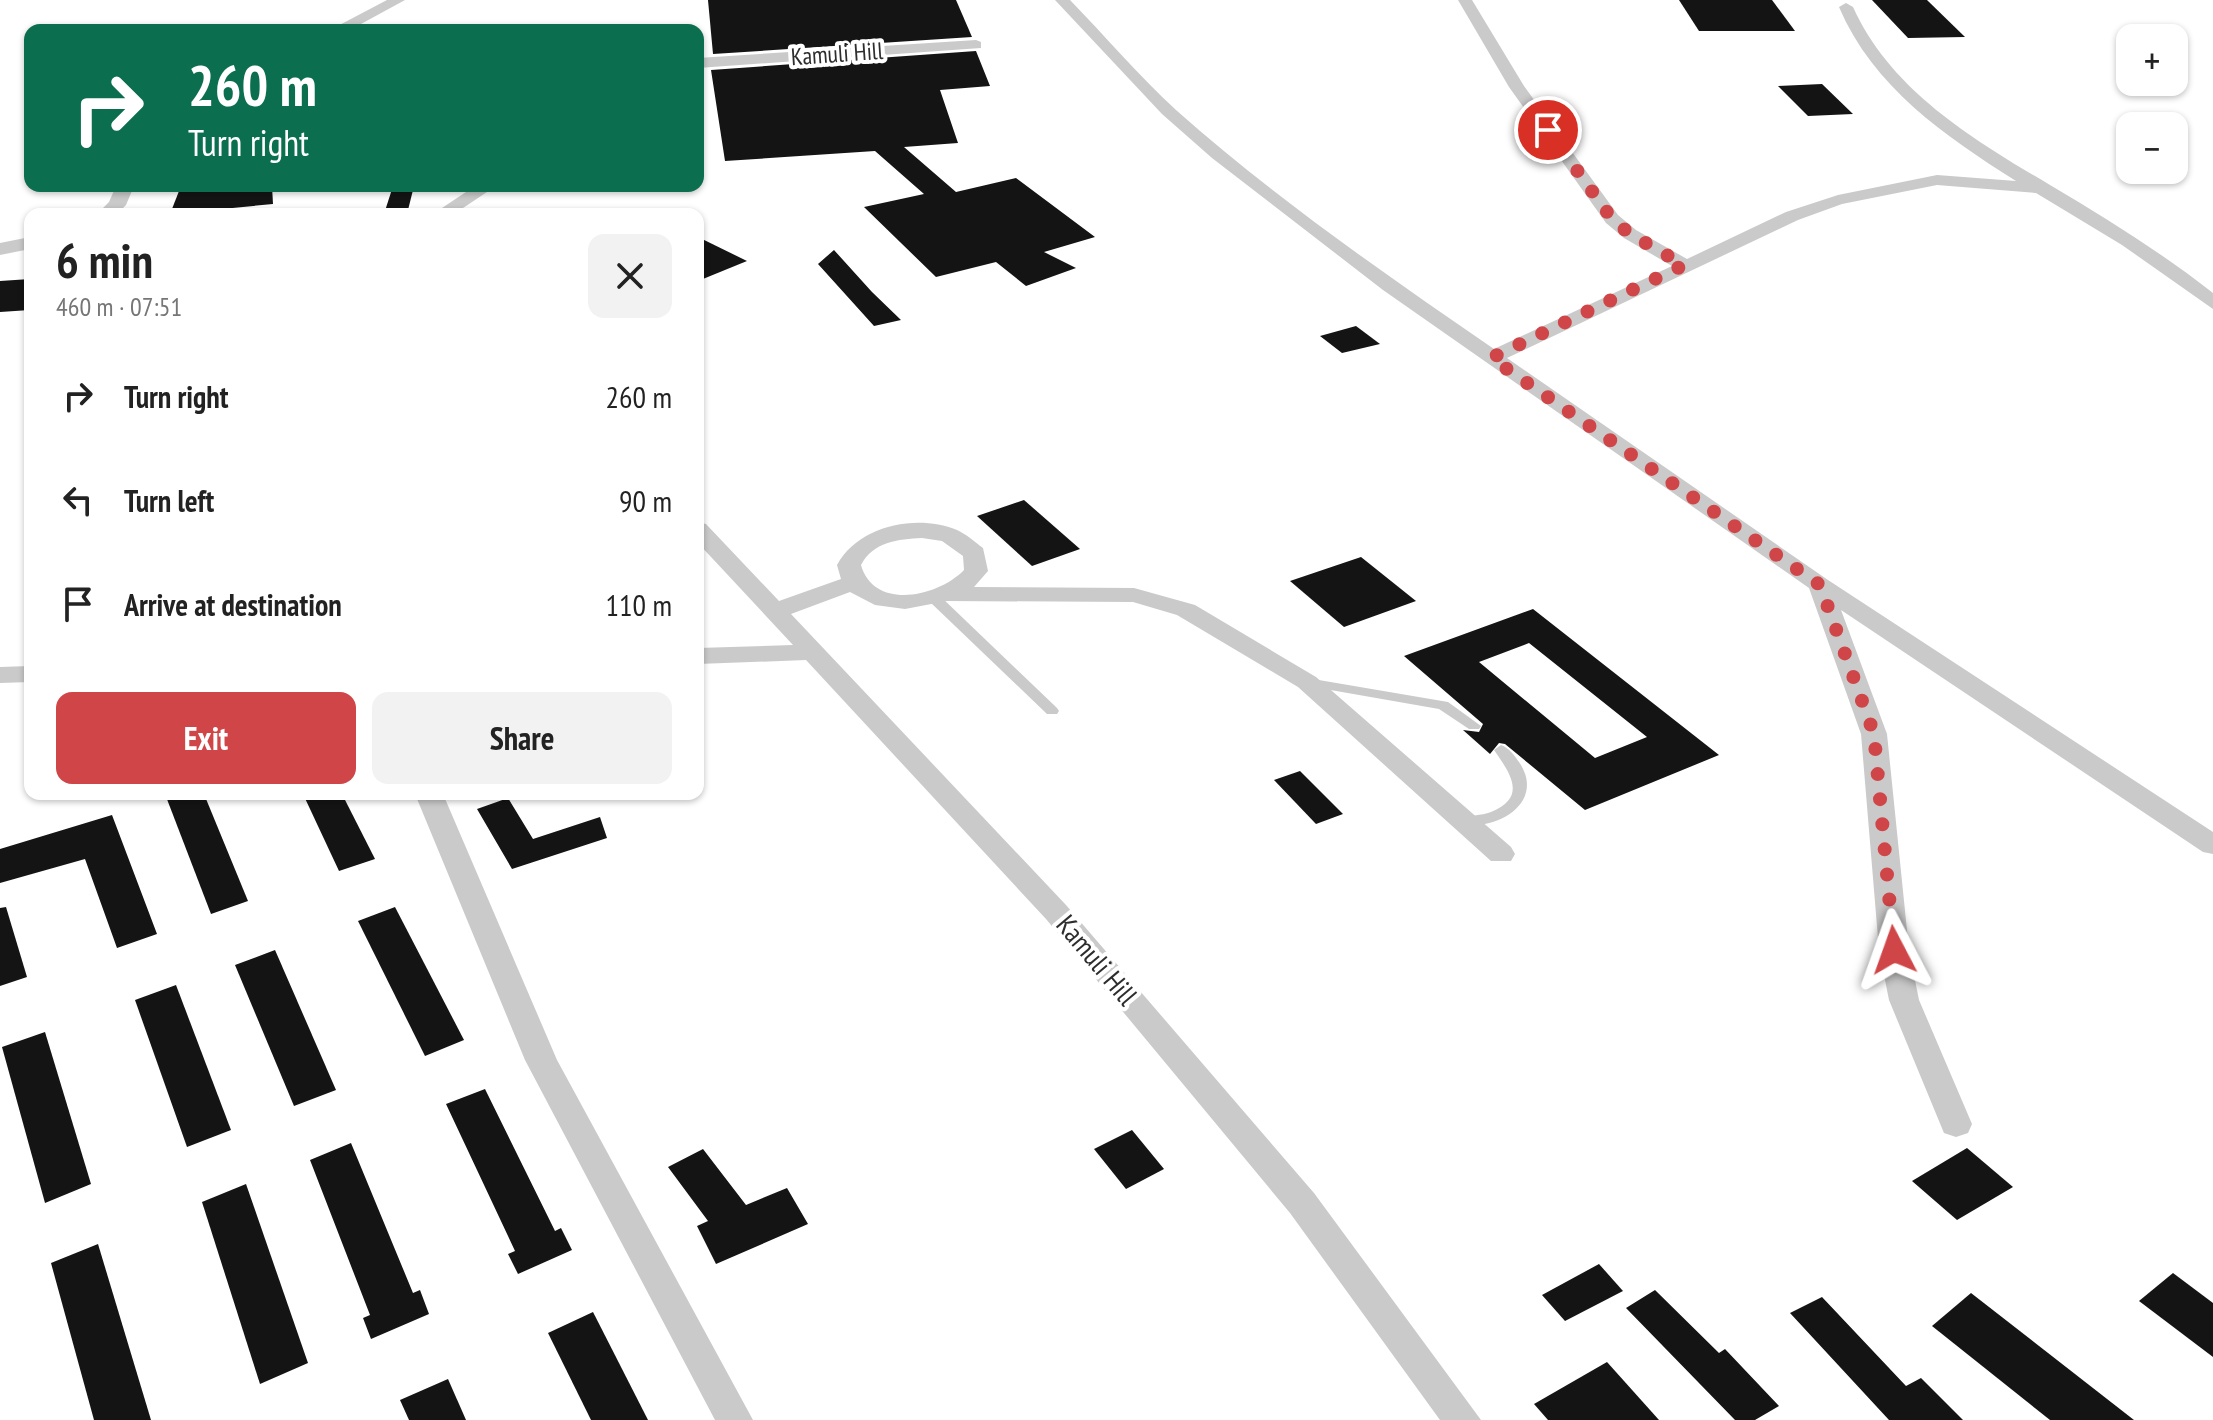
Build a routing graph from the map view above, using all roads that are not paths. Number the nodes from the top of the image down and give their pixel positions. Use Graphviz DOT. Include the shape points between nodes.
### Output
graph roads {
  1 [pos="398,0"];
  2 [pos="1062,0"];
  3 [pos="1465,0"];
  4 [pos="1846,7"];
  5 [pos="350,24"];
  6 [pos="976,45"];
  7 [pos="704,63"];
  8 [pos="2043,188"];
  9 [pos="477,192"];
  10 [pos="452,208"];
  11 [pos="24,244"];
  12 [pos="0,249"];
  13 [pos="1684,265"];
  14 [pos="2213,303"];
  15 [pos="1491,358"];
  16 [pos="704,535"];
  17 [pos="854,582"];
  18 [pos="1820,585"];
  19 [pos="942,597"];
  20 [pos="776,611"];
  21 [pos="814,652"];
  22 [pos="704,656"];
  23 [pos="24,674"];
  24 [pos="0,675"];
  25 [pos="1307,682"];
  26 [pos="1052,711"];
  27 [pos="1474,726"];
  28 [pos="1501,750"];
  29 [pos="432,800"];
  30 [pos="1464,821"];
  31 [pos="2213,845"];
  32 [pos="1501,854"];
  33 [pos="1956,1124"];
  34 [pos="734,1420"];
  35 [pos="1462,1420"];
  1 -- 5 [label="street"];
  2 -- 15 [label="street" via="1168,111 1218,154"];
  3 -- 13 [label="street" via="1517,87 1612,219"];
  4 -- 8 [label="street" via="1870,54 1900,86 1965,138"];
  6 -- 7 [label="street, Kamuli Hill"];
  8 -- 13 [label="street" via="1960,180 1916,183 1792,216"];
  8 -- 14 [label="street" via="2164,265"];
  9 -- 10 [label="street"];
  11 -- 12 [label="street"];
  13 -- 15 [label="street"];
  15 -- 18 [label="street"];
  16 -- 20 [label="street, Kamuli Hill"];
  17 -- 19 [label="street" via="886,600"];
  17 -- 19 [label="street" via="849,565 868,543 894,533 936,532 969,546 978,562 971,580"];
  17 -- 20 [label="street"];
  18 -- 31 [label="street"];
  18 -- 33 [label="street" via="1874,734 1894,950 1904,1000"];
  19 -- 25 [label="street" via="1105,593 1160,601 1186,610"];
  19 -- 26 [label="lane"];
  20 -- 21 [label="street, Kamuli Hill"];
  21 -- 22 [label="street"];
  21 -- 35 [label="street, Kamuli Hill" via="1087,948 1302,1203"];
  23 -- 24 [label="street"];
  25 -- 27 [label="lane" via="1443,705"];
  25 -- 30 [label="street"];
  28 -- 30 [label="lane" via="1517,766 1520,792 1509,811 1490,820"];
  29 -- 34 [label="street" via="541,1060"];
  30 -- 32 [label="street"];
}
